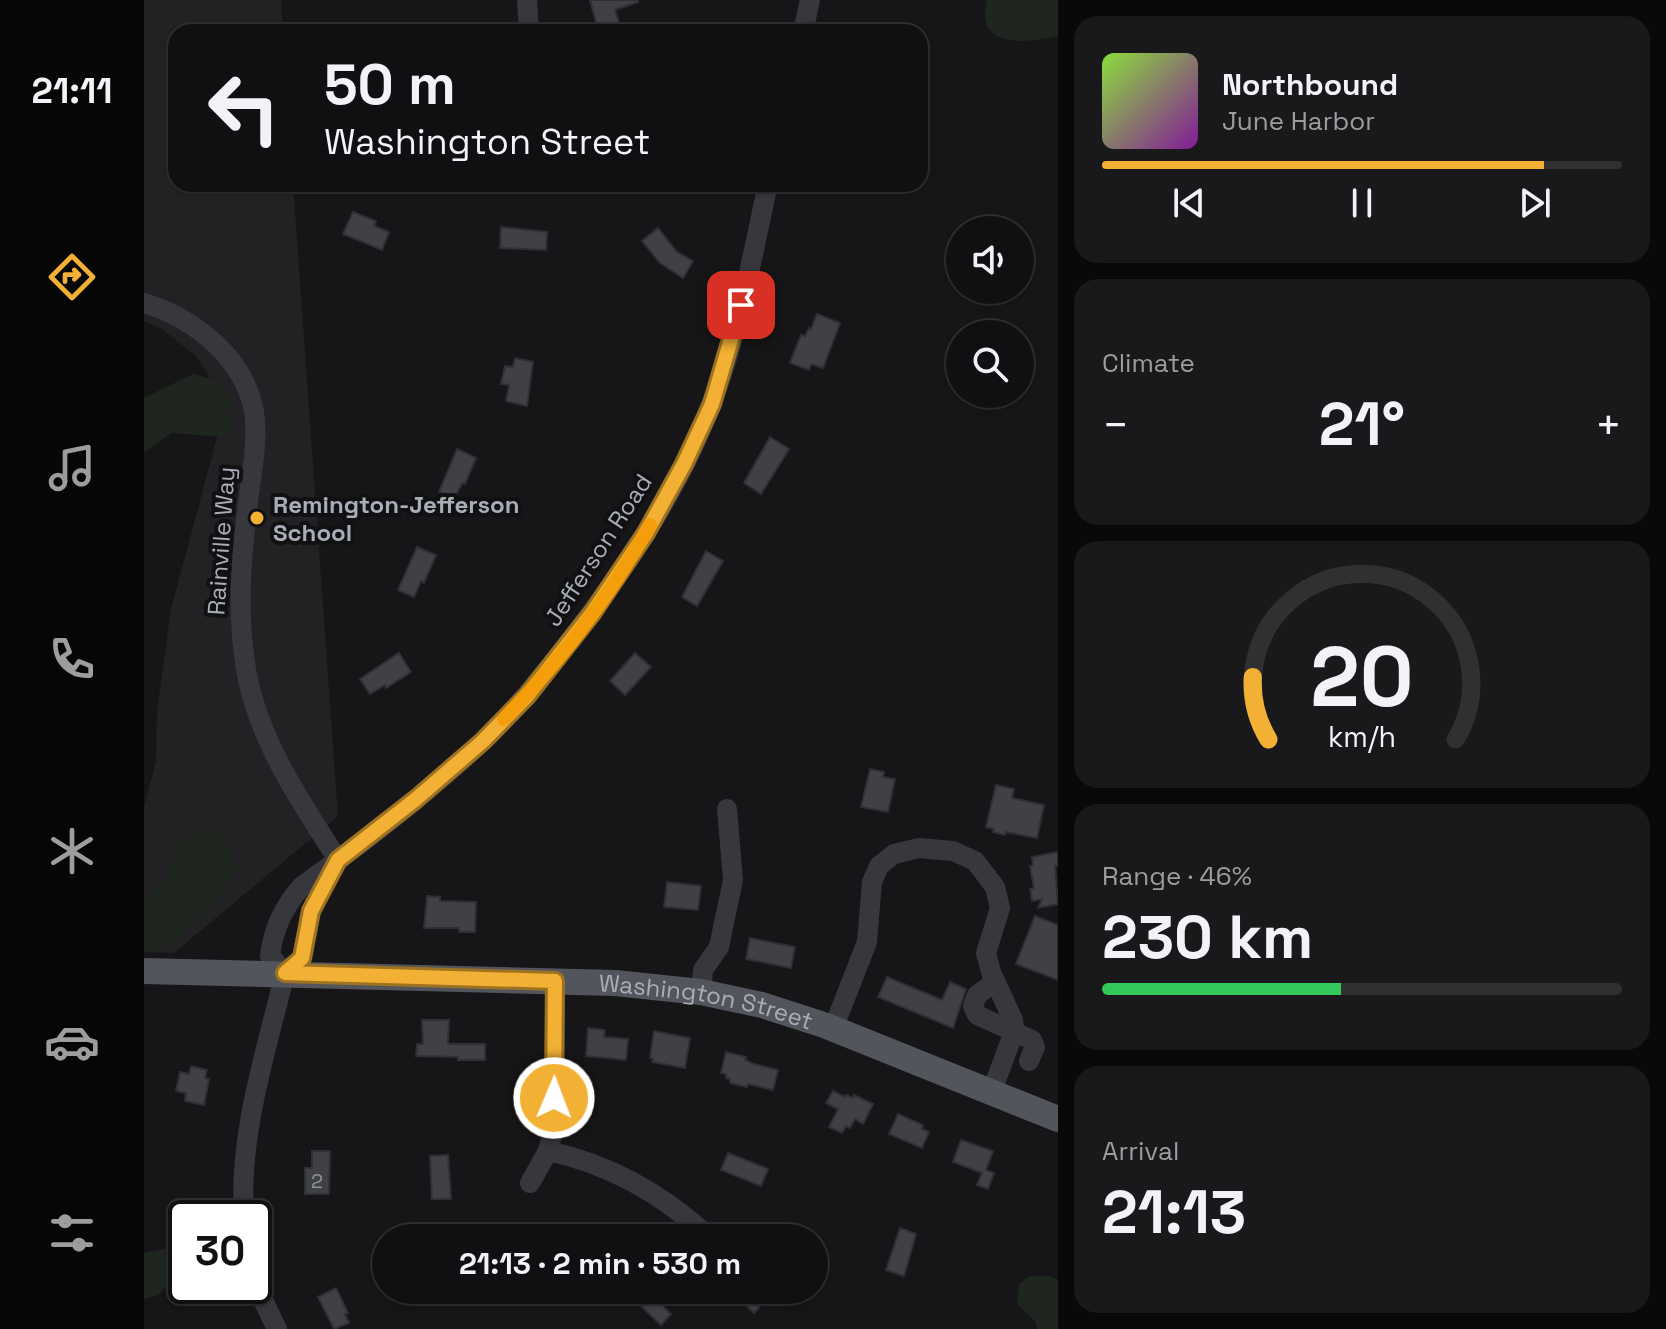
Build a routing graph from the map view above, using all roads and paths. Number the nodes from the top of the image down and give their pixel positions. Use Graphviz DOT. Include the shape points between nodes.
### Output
graph roads {
  1 [pos="527,0"];
  2 [pos="810,0"];
  3 [pos="528,24"];
  4 [pos="805,24"];
  5 [pos="766,192"];
  6 [pos="144,303"];
  7 [pos="727,809"];
  8 [pos="338,860"];
  9 [pos="144,971"];
  10 [pos="285,973"];
  11 [pos="555,981"];
  12 [pos="995,982"];
  13 [pos="701,992"];
  14 [pos="833,1029"];
  15 [pos="1014,1032"];
  16 [pos="1029,1061"];
  17 [pos="991,1093"];
  18 [pos="1058,1119"];
  19 [pos="548,1151"];
  20 [pos="530,1183"];
  21 [pos="243,1200"];
  22 [pos="693,1224"];
  23 [pos="265,1304"];
  24 [pos="277,1329"];
  1 -- 3 [label="street"];
  2 -- 4 [label="street"];
  5 -- 8 [label="street, Jefferson Road" via="712,404 646,533 527,696 472,751"];
  6 -- 8 [label="street, Rainville Way" via="182,318 212,341 235,369 251,401 255,434 240,589 247,677 276,760"];
  7 -- 13 [label="street" via="733,880 719,947 703,970"];
  8 -- 10 [label="street, Jefferson Road" via="311,911 302,958"];
  8 -- 10 [label="street, Jefferson Road" via="302,886 282,916 270,956"];
  9 -- 10 [label="main road, Washington Street"];
  10 -- 11 [label="main road, Washington Street"];
  10 -- 21 [label="street" via="252,1110"];
  11 -- 13 [label="main road, Washington Street"];
  11 -- 19 [label="street" via="554,1127"];
  12 -- 14 [label="street" via="986,953 1000,908 995,887 975,861 953,851 919,848 894,854 879,866 872,882 867,942"];
  12 -- 15 [label="street"];
  12 -- 15 [label="street" via="977,995 973,1006 977,1015"];
  13 -- 14 [label="main road, Washington Street"];
  14 -- 17 [label="main road, Washington Street"];
  15 -- 16 [label="street" via="1032,1040"];
  15 -- 17 [label="street"];
  17 -- 18 [label="main road, Washington Street"];
  19 -- 20 [label="street"];
  19 -- 22 [label="street" via="595,1163 625,1178"];
  23 -- 24 [label="street"];
}
